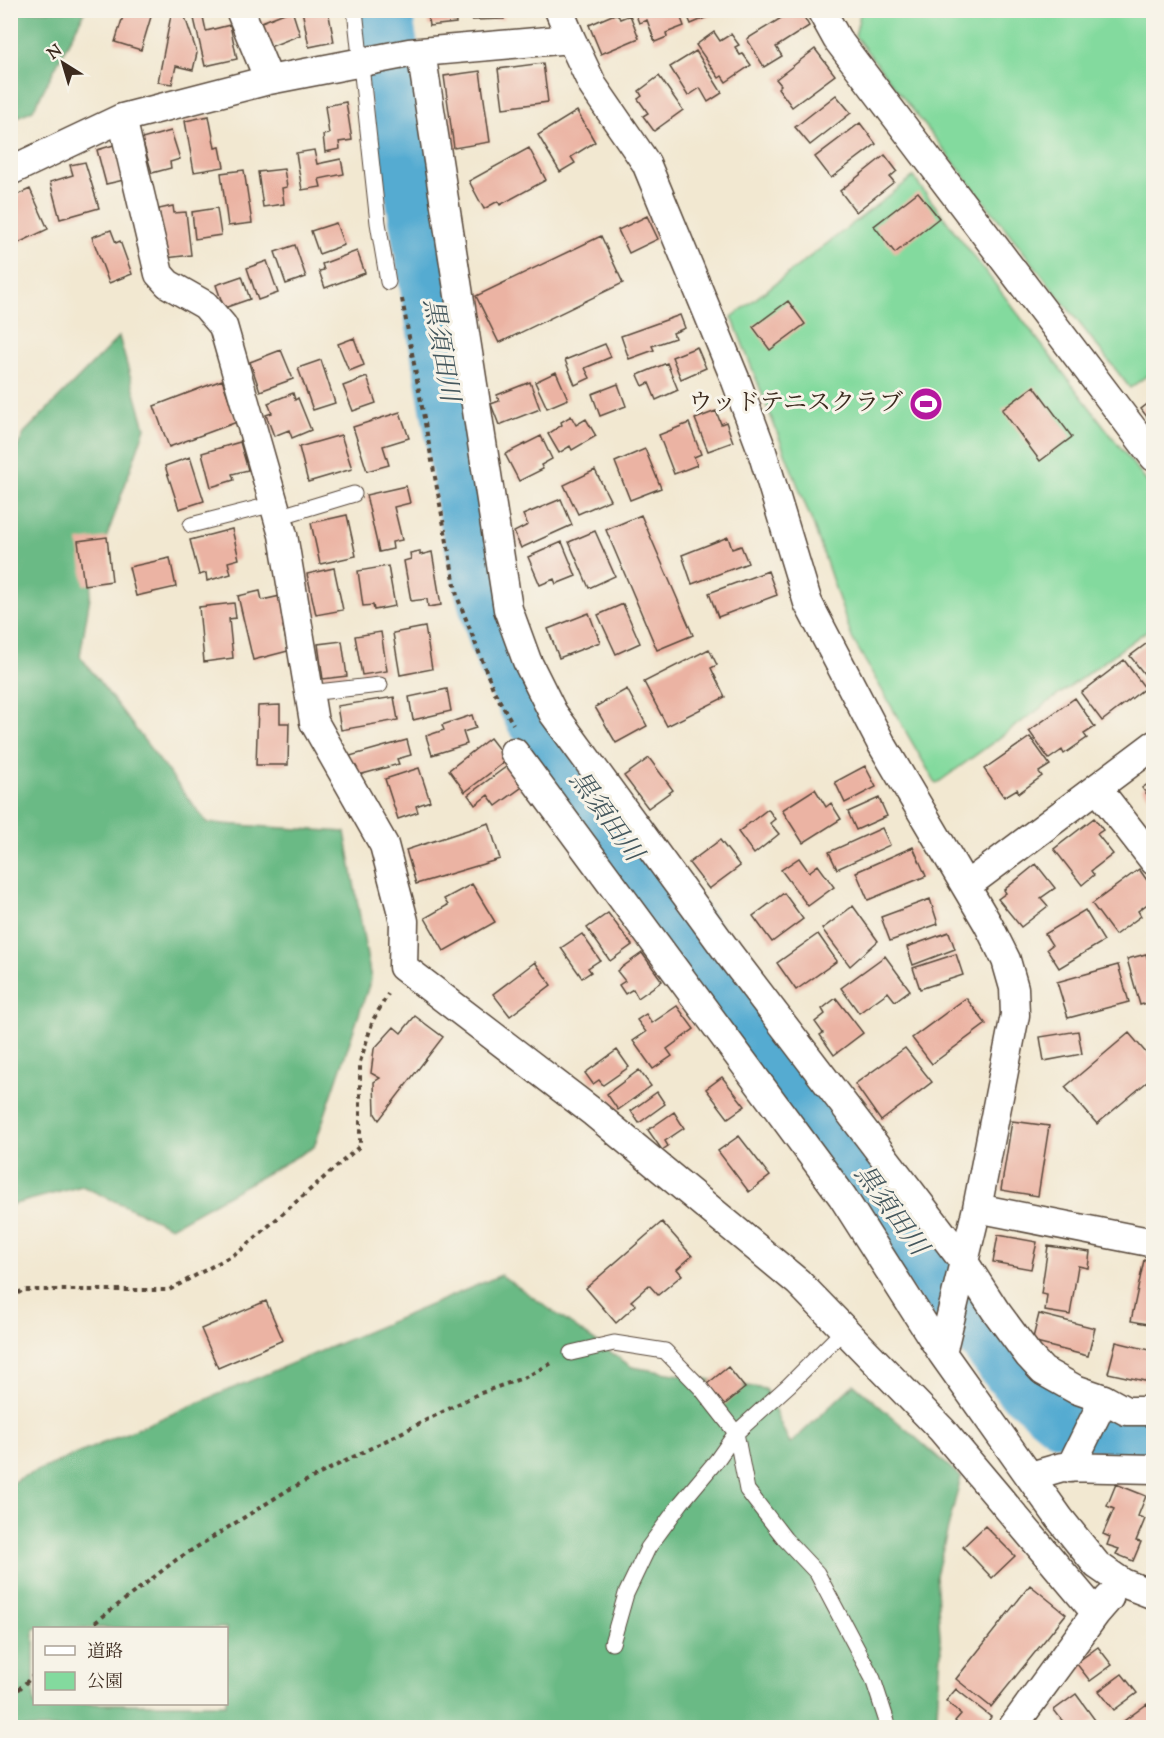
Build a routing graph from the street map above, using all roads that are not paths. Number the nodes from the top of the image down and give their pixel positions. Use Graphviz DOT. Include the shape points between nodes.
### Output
graph roads {
  1 [pos="240,10"];
  2 [pos="355,10"];
  3 [pos="559,10"];
  4 [pos="821,10"];
  5 [pos="572,39"];
  6 [pos="415,53"];
  7 [pos="362,62"];
  8 [pos="269,80"];
  9 [pos="122,118"];
  10 [pos="10,171"];
  11 [pos="388,282"];
  12 [pos="1154,457"];
  13 [pos="354,494"];
  14 [pos="276,510"];
  15 [pos="191,525"];
  16 [pos="380,685"];
  17 [pos="309,693"];
  18 [pos="1154,745"];
  19 [pos="514,752"];
  20 [pos="1098,789"];
  21 [pos="1154,861"];
  22 [pos="966,886"];
  23 [pos="977,1208"];
  24 [pos="1154,1243"];
  25 [pos="963,1267"];
  26 [pos="845,1329"];
  27 [pos="945,1341"];
  28 [pos="571,1353"];
  29 [pos="1104,1399"];
  30 [pos="1154,1411"];
  31 [pos="736,1433"];
  32 [pos="1071,1468"];
  33 [pos="1154,1469"];
  34 [pos="1031,1476"];
  35 [pos="1123,1584"];
  36 [pos="1154,1595"];
  37 [pos="1096,1613"];
  38 [pos="612,1643"];
  39 [pos="890,1728"];
  40 [pos="1012,1728"];
  1 -- 8 [label="street"];
  2 -- 7 [label="lane"];
  3 -- 5 [label="street"];
  4 -- 12 [label="street" via="837,39"];
  5 -- 6 [label="street"];
  5 -- 22 [label="street" via="593,86 646,163 760,445 808,603 881,743"];
  6 -- 7 [label="street"];
  6 -- 25 [label="street" via="508,609 527,661 567,733"];
  7 -- 8 [label="street"];
  7 -- 11 [label="lane" via="378,223"];
  8 -- 9 [label="street"];
  9 -- 10 [label="street"];
  9 -- 14 [label="street" via="159,274 168,284 205,305 223,326"];
  13 -- 14 [label="lane"];
  14 -- 15 [label="lane"];
  14 -- 17 [label="street"];
  16 -- 17 [label="lane"];
  17 -- 26 [label="street" via="314,722 384,845 404,921 403,967 594,1113 798,1282"];
  18 -- 20 [label="street"];
  19 -- 27 [label="street"];
  20 -- 21 [label="street"];
  20 -- 22 [label="street"];
  22 -- 23 [label="street" via="1006,960 1014,988 1015,1015"];
  23 -- 24 [label="street"];
  23 -- 25 [label="street"];
  25 -- 27 [label="street"];
  25 -- 29 [label="street" via="1043,1371 1075,1389"];
  26 -- 31 [label="lane"];
  26 -- 37 [label="street" via="942,1431"];
  27 -- 34 [label="street"];
  28 -- 31 [label="lane" via="614,1343 665,1351"];
  29 -- 30 [label="street" via="1126,1411"];
  29 -- 32 [label="street"];
  31 -- 38 [label="lane" via="648,1548 626,1594"];
  31 -- 39 [label="lane" via="747,1490 817,1573 873,1679"];
  32 -- 33 [label="street"];
  32 -- 34 [label="street"];
  34 -- 35 [label="street" via="1097,1565"];
  35 -- 36 [label="street"];
  35 -- 37 [label="street"];
  37 -- 40 [label="street"];
}
